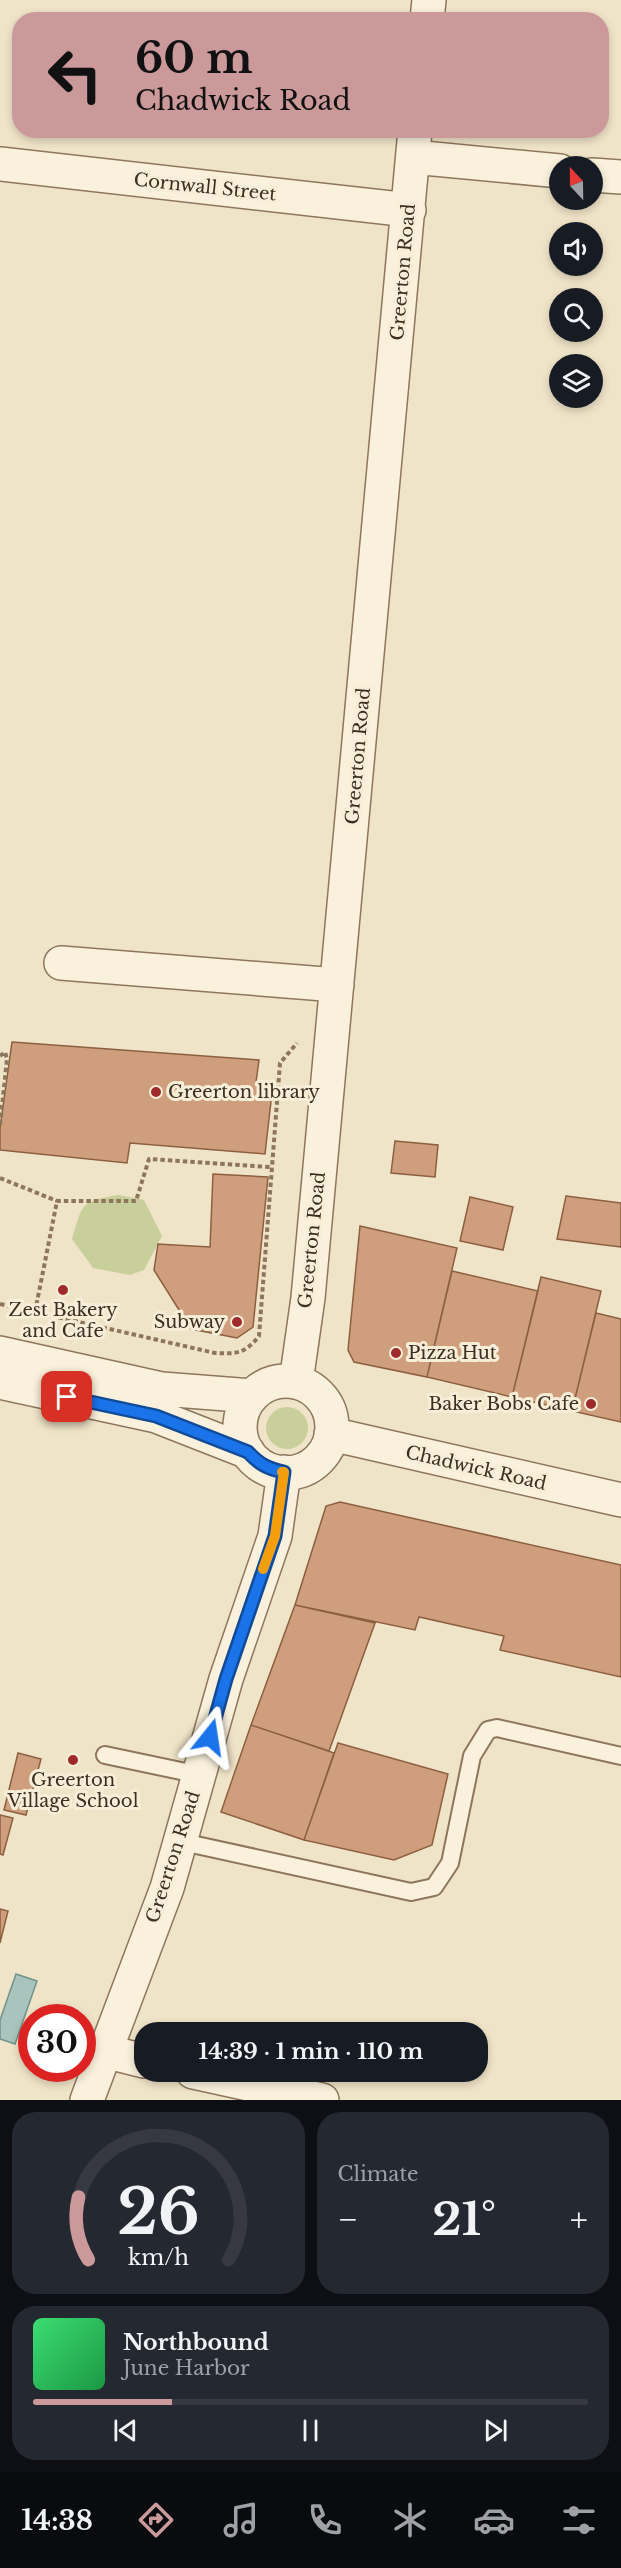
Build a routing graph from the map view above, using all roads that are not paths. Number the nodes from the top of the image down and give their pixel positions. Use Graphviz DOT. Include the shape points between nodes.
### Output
graph roads {
  1 [pos="414,144"];
  2 [pos="0,164"];
  3 [pos="549,169"];
  4 [pos="603,176"];
  5 [pos="621,177"];
  6 [pos="409,210"];
  7 [pos="61,963"];
  8 [pos="337,985"];
  9 [pos="0,1353"];
  10 [pos="0,1382"];
  11 [pos="296,1382"];
  12 [pos="252,1396"];
  13 [pos="332,1434"];
  14 [pos="248,1452"];
  15 [pos="284,1472"];
  16 [pos="621,1500"];
  17 [pos="105,1755"];
  18 [pos="621,1756"];
  19 [pos="200,1775"];
  20 [pos="178,1841"];
  21 [pos="104,2051"];
  22 [pos="134,2058"];
  23 [pos="239,2082"];
  24 [pos="87,2100"];
  25 [pos="322,2100"];
  1 -- 3 [label="street"];
  1 -- 6 [label="street, Greerton Road"];
  2 -- 6 [label="street, Cornwall Street"];
  4 -- 5 [label="street"];
  6 -- 8 [label="street, Greerton Road"];
  7 -- 8 [label="street"];
  8 -- 11 [label="street, Greerton Road" via="308,1298"];
  9 -- 12 [label="street" via="162,1389"];
  10 -- 14 [label="street" via="156,1416"];
  11 -- 12 [label="street" via="280,1381"];
  11 -- 13 [label="street" via="309,1387 328,1407"];
  12 -- 14 [label="street" via="240,1423"];
  13 -- 15 [label="street" via="327,1447 309,1466"];
  13 -- 16 [label="street, Chadwick Road"];
  14 -- 15 [label="street" via="264,1466"];
  15 -- 19 [label="street, Greerton Road" via="275,1536 226,1679"];
  17 -- 19 [label="lane"];
  18 -- 20 [label="lane" via="496,1728 488,1730 472,1756 450,1863 434,1887 411,1892"];
  19 -- 20 [label="street, Greerton Road"];
  20 -- 21 [label="street, Greerton Road" via="166,1888"];
  21 -- 22 [label="street"];
  21 -- 24 [label="street, Greerton Road"];
  23 -- 25 [label="street"];
}
